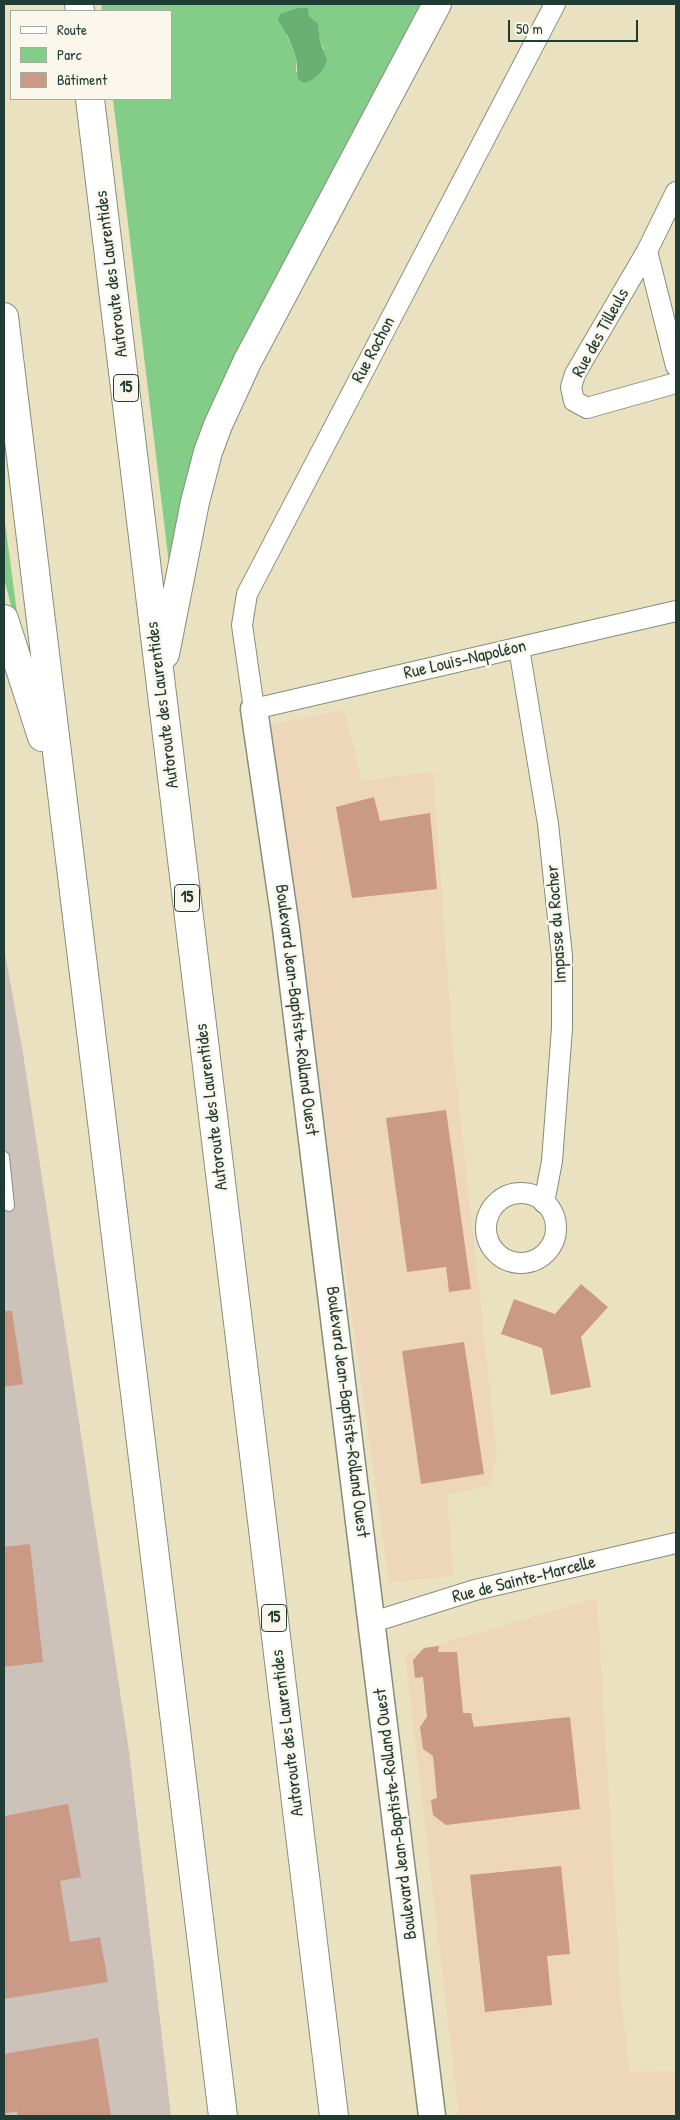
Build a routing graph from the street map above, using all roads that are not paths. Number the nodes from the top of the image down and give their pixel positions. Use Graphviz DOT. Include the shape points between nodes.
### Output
graph roads {
  1 [pos="437,4"];
  2 [pos="555,4"];
  3 [pos="90,100"];
  4 [pos="676,192"];
  5 [pos="646,251"];
  6 [pos="4,317"];
  7 [pos="676,366"];
  8 [pos="676,383"];
  9 [pos="676,611"];
  10 [pos="4,619"];
  11 [pos="519,648"];
  12 [pos="160,677"];
  13 [pos="254,709"];
  14 [pos="62,795"];
  15 [pos="4,1157"];
  16 [pos="544,1203"];
  17 [pos="9,1206"];
  18 [pos="676,1543"];
  19 [pos="373,1622"];
  20 [pos="223,2116"];
  21 [pos="334,2116"];
  22 [pos="432,2116"];
  1 -- 12 [label="highway" via="247,362 218,425 195,502"];
  2 -- 13 [label="street, Rue Rochon" via="247,594 242,625"];
  3 -- 12 [label="highway, Autoroute des Laurentides / 15"];
  4 -- 5 [label="street"];
  5 -- 7 [label="street"];
  5 -- 8 [label="street, Rue des Tilleuls" via="575,374 571,387 574,401 587,408"];
  6 -- 14 [label="highway"];
  9 -- 11 [label="street, Rue Louis-Napoléon"];
  10 -- 14 [label="highway"];
  11 -- 13 [label="street, Rue Louis-Napoléon"];
  11 -- 16 [label="street, Impasse du Rocher" via="548,824 562,956 562,1028 554,1142"];
  12 -- 21 [label="highway, Autoroute des Laurentides / 15"];
  13 -- 19 [label="street, Boulevard Jean-Baptiste-Rolland Ouest" via="286,928"];
  14 -- 20 [label="highway"];
  15 -- 17 [label="lane"];
  18 -- 19 [label="street, Rue de Sainte-Marcelle" via="475,1590"];
  19 -- 22 [label="street, Boulevard Jean-Baptiste-Rolland Ouest"];
}
